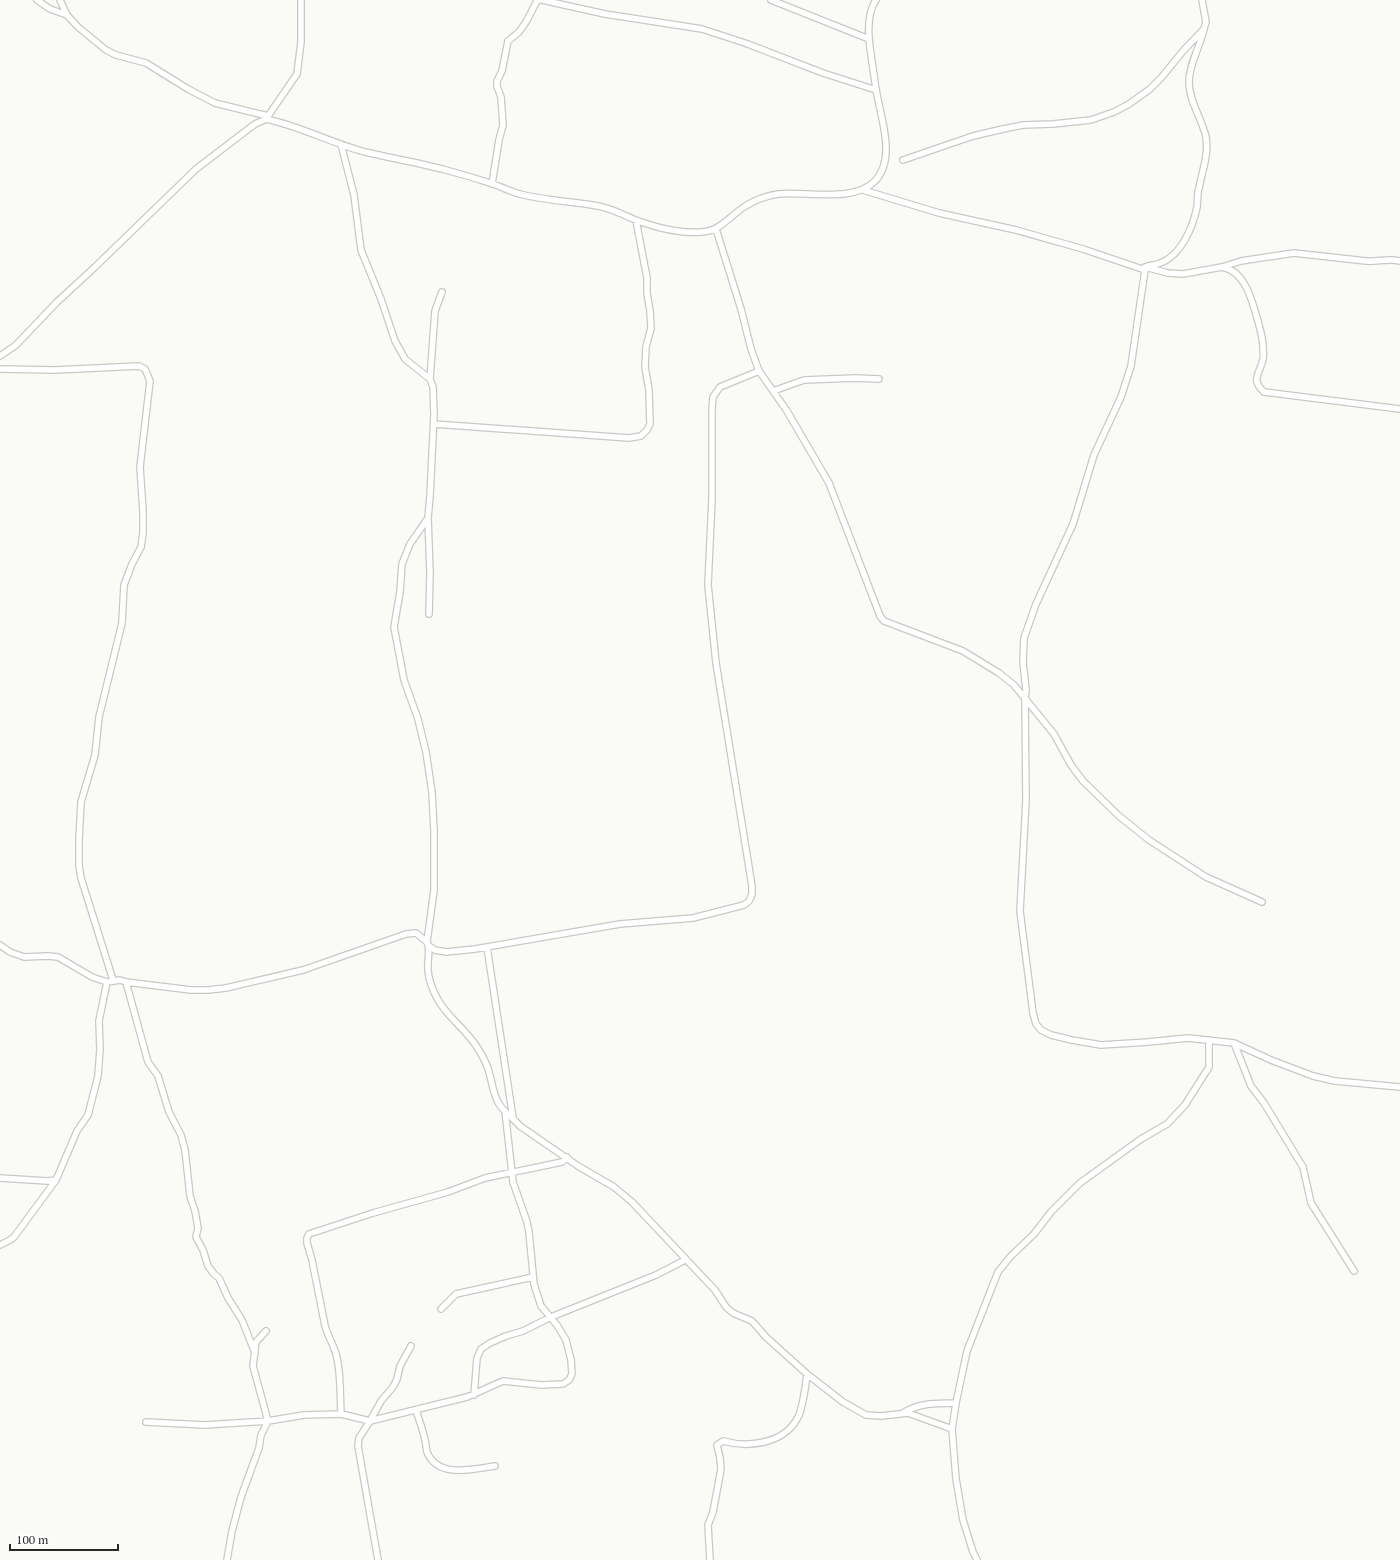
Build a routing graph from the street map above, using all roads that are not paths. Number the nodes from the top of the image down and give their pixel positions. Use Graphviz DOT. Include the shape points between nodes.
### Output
graph roads {
  1 [pos="37,0"];
  2 [pos="60,0"];
  3 [pos="301,0"];
  4 [pos="539,0"];
  5 [pos="542,0"];
  6 [pos="771,0"];
  7 [pos="876,0"];
  8 [pos="1202,0"];
  9 [pos="67,15"];
  10 [pos="1204,29"];
  11 [pos="869,39"];
  12 [pos="876,90"];
  13 [pos="267,118"];
  14 [pos="341,144"];
  15 [pos="903,160"];
  16 [pos="492,184"];
  17 [pos="863,190"];
  18 [pos="636,220"];
  19 [pos="716,229"];
  20 [pos="1400,258"];
  21 [pos="1392,259"];
  22 [pos="1400,261"];
  23 [pos="1222,267"];
  24 [pos="1145,268"];
  25 [pos="442,292"];
  26 [pos="0,356"];
  27 [pos="0,369"];
  28 [pos="759,371"];
  29 [pos="430,379"];
  30 [pos="879,379"];
  31 [pos="773,391"];
  32 [pos="1400,409"];
  33 [pos="434,424"];
  34 [pos="428,518"];
  35 [pos="429,614"];
  36 [pos="1025,699"];
  37 [pos="1262,902"];
  38 [pos="428,944"];
  39 [pos="0,945"];
  40 [pos="487,947"];
  41 [pos="110,981"];
  42 [pos="126,982"];
  43 [pos="1209,1040"];
  44 [pos="1234,1043"];
  45 [pos="1400,1088"];
  46 [pos="505,1111"];
  47 [pos="514,1118"];
  48 [pos="567,1157"];
  49 [pos="512,1173"];
  50 [pos="0,1178"];
  51 [pos="56,1180"];
  52 [pos="0,1245"];
  53 [pos="685,1260"];
  54 [pos="1354,1271"];
  55 [pos="533,1277"];
  56 [pos="441,1309"];
  57 [pos="550,1317"];
  58 [pos="266,1331"];
  59 [pos="411,1346"];
  60 [pos="255,1353"];
  61 [pos="807,1374"];
  62 [pos="474,1395"];
  63 [pos="956,1403"];
  64 [pos="416,1410"];
  65 [pos="903,1413"];
  66 [pos="341,1414"];
  67 [pos="268,1421"];
  68 [pos="370,1421"];
  69 [pos="146,1422"];
  70 [pos="952,1429"];
  71 [pos="495,1466"];
  72 [pos="227,1560"];
  73 [pos="378,1560"];
  74 [pos="710,1560"];
  75 [pos="977,1560"];
  1 -- 9 [label="street" via="50,10"];
  2 -- 9 [label="street"];
  3 -- 13 [label="street" via="301,42 297,74"];
  4 -- 16 [label="street" via="519,32 508,41 502,71 497,81 502,97 503,125"];
  5 -- 12 [label="street" via="605,14 702,29"];
  6 -- 11 [label="street"];
  7 -- 11 [label="street" via="869,23"];
  8 -- 10 [label="street" via="1206,22"];
  9 -- 13 [label="street" via="106,50 146,63 215,102"];
  10 -- 15 [label="street" via="1161,78 1129,104 1114,112 1091,120 1003,129 973,136"];
  10 -- 24 [label="street" via="1189,84 1207,147 1197,206 1190,229 1174,253 1160,263"];
  11 -- 12 [label="street"];
  12 -- 17 [label="street" via="886,138 886,157 875,181"];
  13 -- 14 [label="street"];
  13 -- 26 [label="street" via="255,124 196,169 57,302 16,345"];
  14 -- 16 [label="street"];
  14 -- 29 [label="street" via="354,195 361,250 395,341 405,359"];
  16 -- 18 [label="street" via="520,194 599,206"];
  17 -- 19 [label="street" via="841,194 792,193 761,198 743,207"];
  17 -- 24 [label="street" via="939,213 1016,230"];
  18 -- 19 [label="street" via="668,230 699,233"];
  18 -- 33 [label="street" via="647,278 651,328 646,347 645,367 649,390 650,424 647,430 641,436 629,438"];
  19 -- 28 [label="street"];
  20 -- 21 [label="street"];
  21 -- 22 [label="street"];
  21 -- 23 [label="street" via="1377,262 1294,253 1241,261"];
  23 -- 24 [label="street" via="1183,274"];
  23 -- 32 [label="street" via="1229,268 1246,286 1263,344 1264,358 1256,377 1264,392"];
  24 -- 36 [label="street" via="1131,366 1121,397 1094,455 1073,524 1036,604 1024,638"];
  25 -- 29 [label="street" via="435,311"];
  27 -- 41 [label="street" via="55,370 139,366 150,377 140,467 143,511 141,547 123,590 122,622 99,717 94,755 81,802 81,878"];
  28 -- 31 [label="street"];
  28 -- 40 [label="street" via="720,387 713,397 708,585 716,664 752,894 744,905 693,918 620,924"];
  29 -- 33 [label="street" via="433,387"];
  30 -- 31 [label="street" via="804,380"];
  31 -- 36 [label="street" via="829,483 884,621 963,651 999,673 1014,685"];
  33 -- 34 [label="street"];
  34 -- 35 [label="street"];
  34 -- 38 [label="street" via="410,544 402,564 394,627 404,680 426,752 432,792 434,890"];
  36 -- 37 [label="street" via="1054,734 1083,782 1119,816 1148,840 1206,877"];
  36 -- 43 [label="street" via="1026,800 1020,911 1036,1024 1051,1035 1101,1045 1188,1038"];
  38 -- 40 [label="street" via="435,950 446,952"];
  38 -- 42 [label="street" via="416,933 406,934 303,970 220,988 191,990"];
  38 -- 46 [label="street" via="429,980 434,994 483,1056 495,1096"];
  39 -- 41 [label="street" via="24,957 58,957 92,977"];
  40 -- 47 [label="street"];
  41 -- 42 [label="street"];
  41 -- 51 [label="street" via="99,1021 98,1076 88,1115 77,1131"];
  42 -- 60 [label="street" via="148,1062 158,1076 169,1112 181,1135 190,1196 198,1228 196,1237 208,1266 219,1278 242,1320"];
  43 -- 44 [label="street"];
  43 -- 63 [label="street" via="1209,1067 1185,1105 1167,1124 1141,1139 1080,1183 998,1272 967,1351"];
  44 -- 45 [label="street" via="1313,1076"];
  44 -- 54 [label="street" via="1251,1086 1303,1167 1311,1203"];
  46 -- 47 [label="street"];
  46 -- 49 [label="street"];
  47 -- 48 [label="street" via="520,1126"];
  48 -- 49 [label="street" via="556,1164"];
  48 -- 53 [label="street" via="614,1187 632,1202"];
  49 -- 55 [label="street" via="527,1222"];
  49 -- 66 [label="street" via="485,1178 448,1192 309,1234 307,1243 327,1334 337,1357"];
  50 -- 51 [label="street"];
  51 -- 52 [label="street" via="21,1229 10,1240"];
  53 -- 57 [label="street" via="656,1275"];
  53 -- 61 [label="street" via="729,1310 752,1321"];
  55 -- 56 [label="street" via="456,1294"];
  55 -- 57 [label="street" via="540,1306"];
  57 -- 62 [label="street" via="481,1349 477,1358"];
  57 -- 62 [label="street" via="566,1340 571,1360 572,1374 569,1380 563,1384 541,1385 503,1381"];
  58 -- 60 [label="street" via="256,1342"];
  59 -- 68 [label="street" via="400,1366 393,1387 381,1400"];
  60 -- 67 [label="street" via="253,1366"];
  61 -- 65 [label="street" via="843,1402 866,1415"];
  61 -- 74 [label="street" via="798,1418 789,1430 759,1444 741,1445 723,1441 717,1445 721,1469 708,1525"];
  62 -- 64 [label="street"];
  63 -- 65 [label="street" via="922,1404"];
  63 -- 70 [label="street"];
  64 -- 68 [label="street"];
  64 -- 71 [label="street" via="427,1452 434,1462 443,1468 459,1471"];
  65 -- 70 [label="street"];
  66 -- 67 [label="street" via="304,1415"];
  66 -- 68 [label="street"];
  67 -- 69 [label="street" via="205,1425"];
  67 -- 72 [label="street" via="241,1498"];
  68 -- 73 [label="street" via="359,1438 358,1446"];
  70 -- 75 [label="street" via="956,1479 963,1520"];
}
